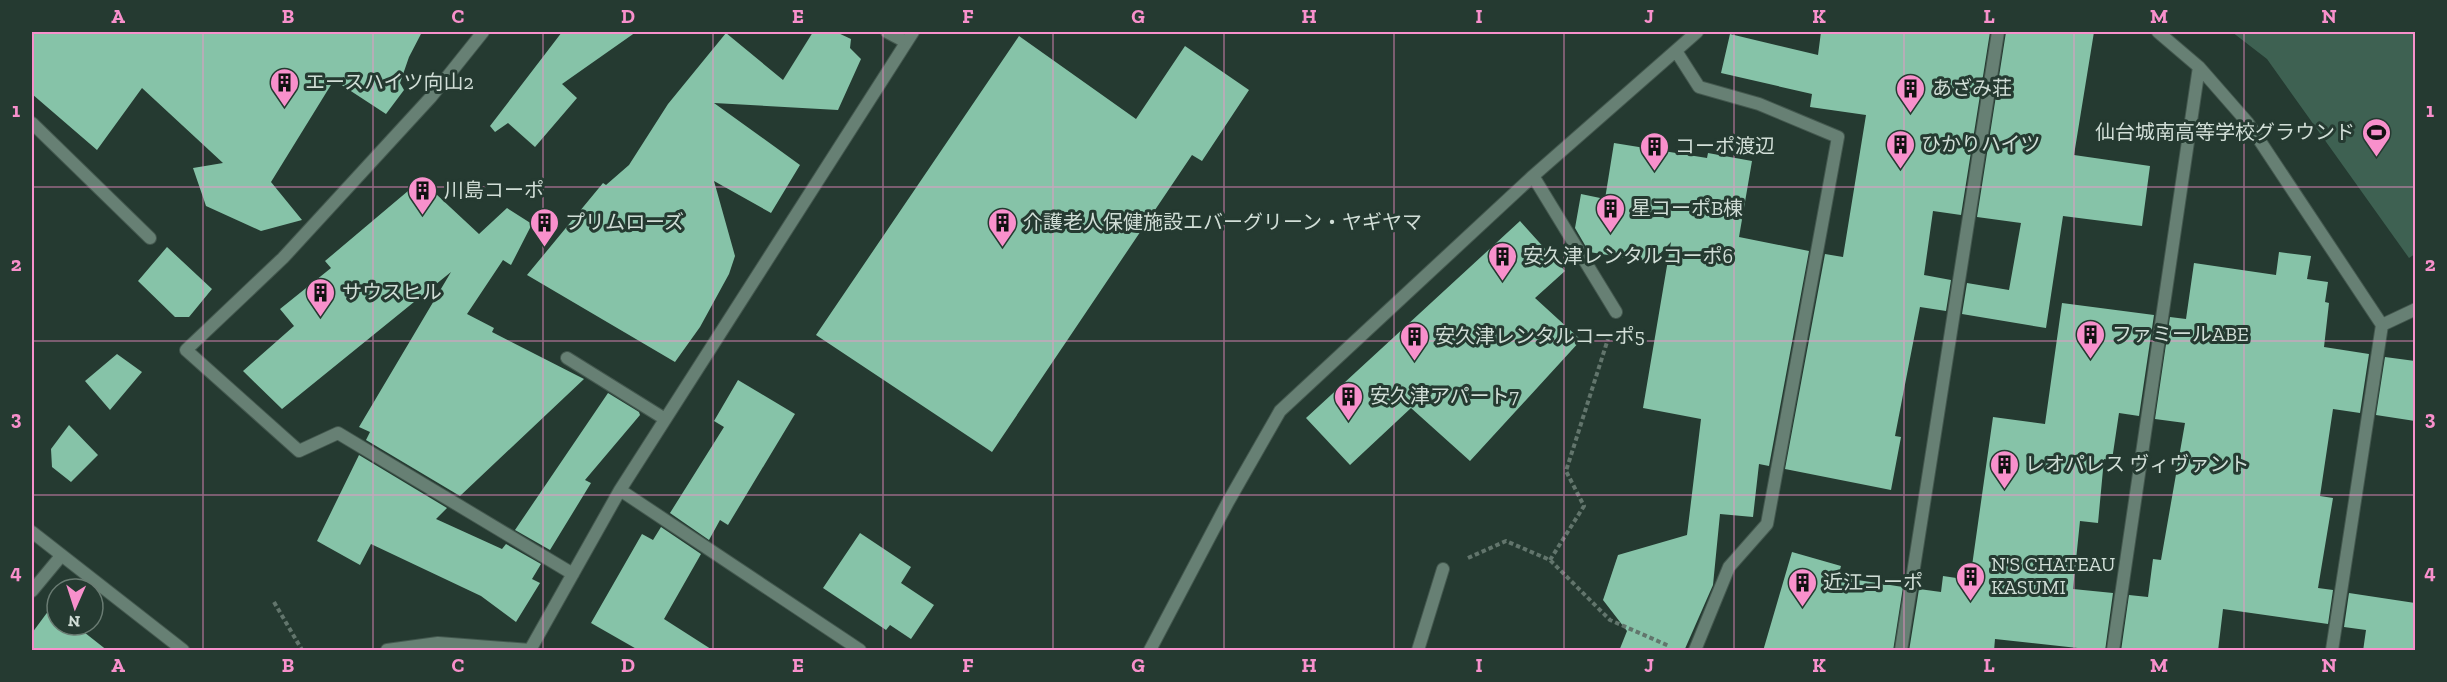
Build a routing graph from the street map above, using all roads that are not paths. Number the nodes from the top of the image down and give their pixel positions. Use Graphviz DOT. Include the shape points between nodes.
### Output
graph roads {
  1 [pos="483,32"];
  2 [pos="887,32"];
  3 [pos="1697,32"];
  4 [pos="1998,32"];
  5 [pos="2158,32"];
  6 [pos="909,37"];
  7 [pos="1676,51"];
  8 [pos="2199,67"];
  9 [pos="32,123"];
  10 [pos="1533,176"];
  11 [pos="150,238"];
  12 [pos="2415,309"];
  13 [pos="1616,312"];
  14 [pos="2382,324"];
  15 [pos="567,358"];
  16 [pos="665,419"];
  17 [pos="620,490"];
  18 [pos="32,532"];
  19 [pos="61,556"];
  20 [pos="1443,569"];
  21 [pos="573,574"];
  22 [pos="32,591"];
  23 [pos="183,651"];
  24 [pos="387,651"];
  25 [pos="530,651"];
  26 [pos="860,651"];
  27 [pos="1150,651"];
  28 [pos="1418,651"];
  29 [pos="1695,651"];
  30 [pos="1901,651"];
  31 [pos="2113,651"];
  32 [pos="2332,651"];
  1 -- 21 [label="street" via="431,97 283,258 186,350 299,451 338,433"];
  2 -- 6 [label="street"];
  3 -- 7 [label="street"];
  4 -- 30 [label="street"];
  5 -- 8 [label="street"];
  6 -- 16 [label="street"];
  7 -- 10 [label="street"];
  7 -- 29 [label="street" via="1699,87 1759,104 1838,137 1767,524 1729,567"];
  8 -- 14 [label="street" via="2248,123"];
  8 -- 31 [label="street"];
  9 -- 11 [label="street"];
  10 -- 13 [label="street"];
  10 -- 27 [label="street" via="1280,411"];
  12 -- 14 [label="street"];
  14 -- 32 [label="street"];
  15 -- 16 [label="street"];
  16 -- 17 [label="street"];
  17 -- 21 [label="street"];
  17 -- 26 [label="street"];
  18 -- 19 [label="street"];
  19 -- 22 [label="street"];
  19 -- 23 [label="street"];
  20 -- 28 [label="street"];
  21 -- 25 [label="street"];
  24 -- 25 [label="street" via="438,643"];
}
